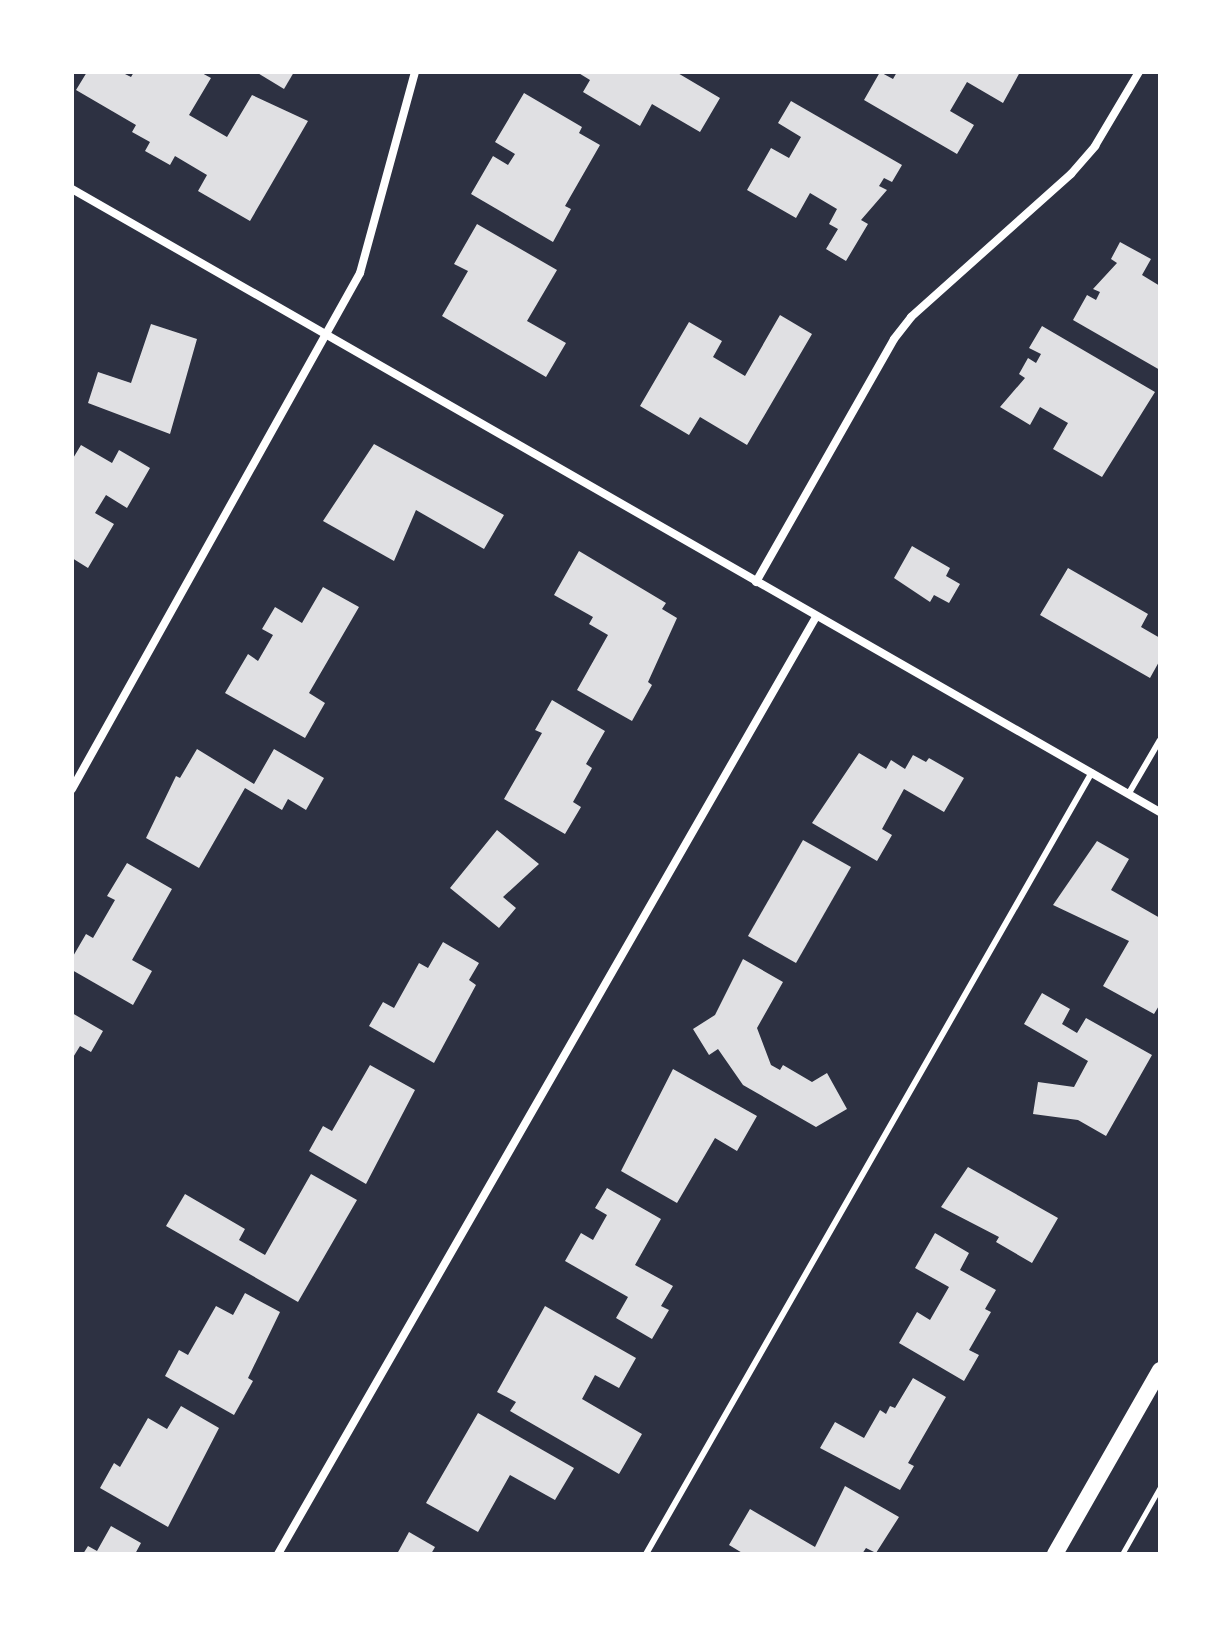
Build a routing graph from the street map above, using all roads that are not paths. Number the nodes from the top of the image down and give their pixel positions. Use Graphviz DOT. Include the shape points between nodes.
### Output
graph roads {
  1 [pos="415,72"];
  2 [pos="1139,72"];
  3 [pos="72,189"];
  4 [pos="328,336"];
  5 [pos="756,582"];
  6 [pos="816,617"];
  7 [pos="1160,740"];
  8 [pos="1092,772"];
  9 [pos="72,789"];
  10 [pos="1129,793"];
  11 [pos="1160,812"];
  12 [pos="1160,1370"];
  13 [pos="278,1554"];
  14 [pos="646,1554"];
  15 [pos="1055,1554"];
  1 -- 4 [label="street" via="360,273"];
  2 -- 5 [label="street" via="1095,146 1071,174 911,317 894,339"];
  3 -- 4 [label="street"];
  4 -- 5 [label="street"];
  4 -- 9 [label="street"];
  5 -- 6 [label="street"];
  6 -- 8 [label="street"];
  6 -- 13 [label="street"];
  7 -- 10 [label="lane"];
  8 -- 10 [label="street"];
  8 -- 14 [label="lane"];
  10 -- 11 [label="street"];
  12 -- 15 [label="main road"];
}
